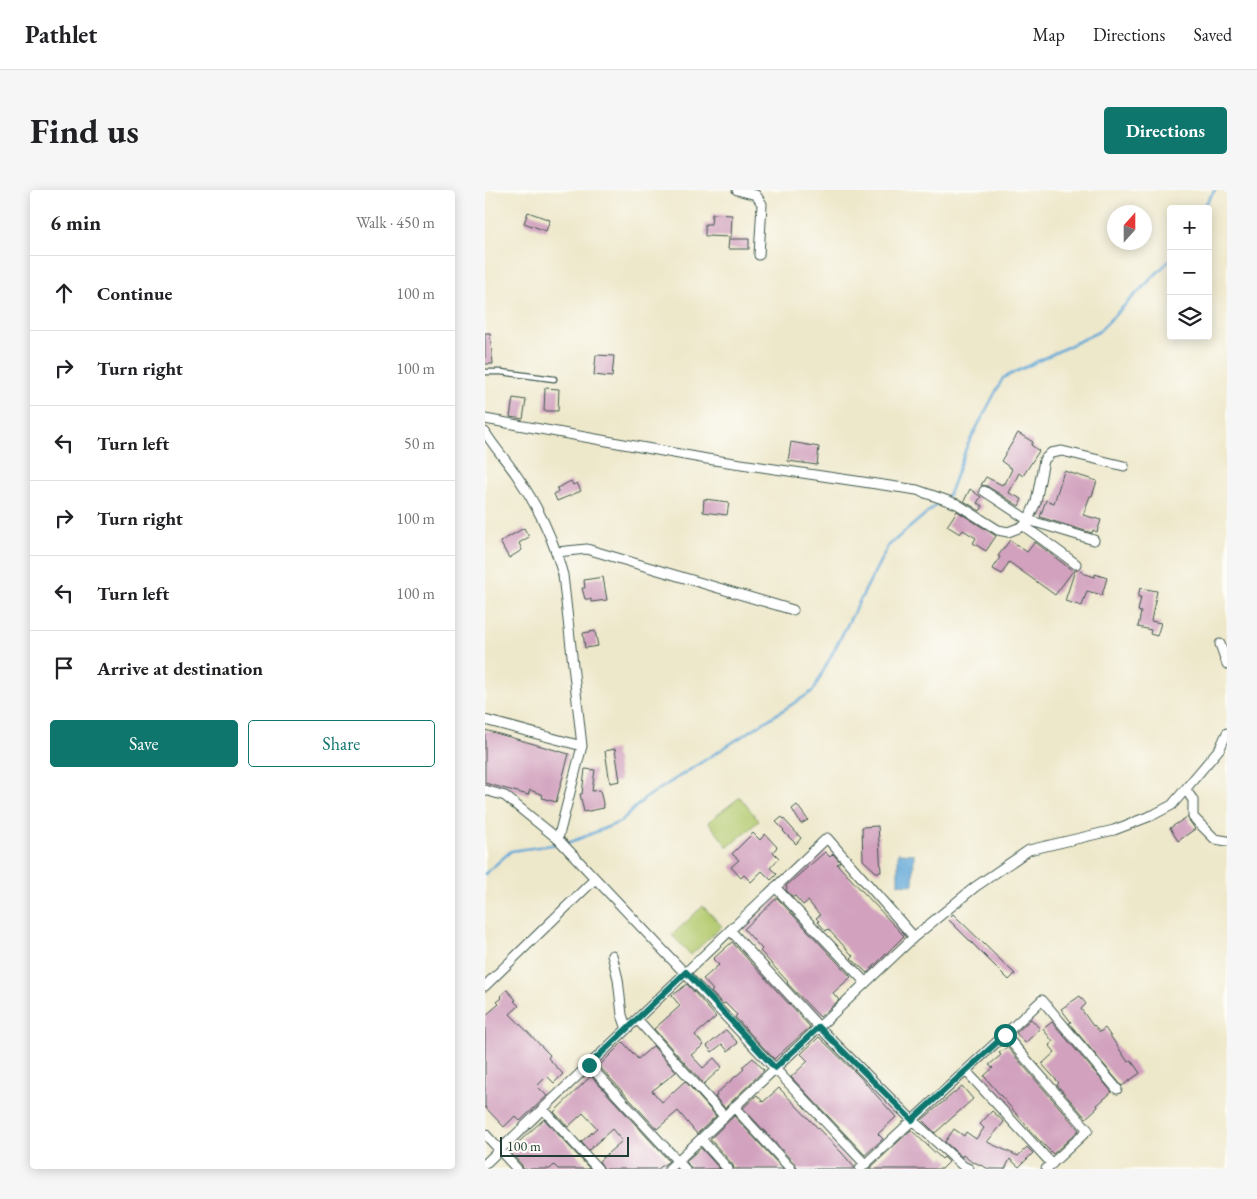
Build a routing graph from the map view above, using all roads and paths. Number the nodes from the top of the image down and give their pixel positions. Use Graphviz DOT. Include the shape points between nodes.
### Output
graph roads {
  1 [pos="737,190"];
  2 [pos="759,255"];
  3 [pos="485,372"];
  4 [pos="554,379"];
  5 [pos="485,419"];
  6 [pos="485,433"];
  7 [pos="1123,466"];
  8 [pos="984,491"];
  9 [pos="1026,523"];
  10 [pos="1094,540"];
  11 [pos="557,552"];
  12 [pos="1077,564"];
  13 [pos="793,610"];
  14 [pos="1220,644"];
  15 [pos="1227,664"];
  16 [pos="485,720"];
  17 [pos="1227,733"];
  18 [pos="582,746"];
  19 [pos="485,790"];
  20 [pos="1186,790"];
  21 [pos="559,839"];
  22 [pos="1227,841"];
  23 [pos="595,879"];
  24 [pos="775,887"];
  25 [pos="730,930"];
  26 [pos="914,937"];
  27 [pos="612,955"];
  28 [pos="686,972"];
  29 [pos="865,982"];
  30 [pos="485,986"];
  31 [pos="637,1019"];
  32 [pos="819,1027"];
  33 [pos="627,1029"];
  34 [pos="1005,1035"];
  35 [pos="589,1065"];
  36 [pos="775,1068"];
  37 [pos="966,1071"];
  38 [pos="1117,1089"];
  39 [pos="734,1107"];
  40 [pos="543,1109"];
  41 [pos="724,1116"];
  42 [pos="912,1120"];
  43 [pos="485,1134"];
  44 [pos="701,1139"];
  45 [pos="500,1150"];
  46 [pos="677,1161"];
  47 [pos="485,1164"];
  48 [pos="1049,1166"];
  49 [pos="862,1167"];
  50 [pos="517,1169"];
  51 [pos="599,1169"];
  52 [pos="669,1169"];
  53 [pos="685,1169"];
  54 [pos="728,1169"];
  55 [pos="791,1169"];
  56 [pos="969,1169"];
  1 -- 2 [label="street" via="756,196 762,204"];
  3 -- 4 [label="lane"];
  5 -- 9 [label="street" via="707,459 917,490 957,504 998,530 1008,532"];
  6 -- 11 [label="street" via="518,478"];
  7 -- 9 [label="street" via="1062,450 1051,453 1044,460 1036,502"];
  8 -- 9 [label="street"];
  9 -- 10 [label="street"];
  9 -- 12 [label="street"];
  11 -- 13 [label="street" via="587,549"];
  11 -- 18 [label="street" via="563,575"];
  14 -- 15 [label="street"];
  16 -- 18 [label="street"];
  17 -- 20 [label="street" via="1220,748"];
  18 -- 21 [label="street"];
  19 -- 21 [label="street" via="505,796"];
  20 -- 22 [label="street" via="1193,800 1193,817 1215,838"];
  20 -- 26 [label="street" via="1172,805 1114,830 1029,850 975,886"];
  21 -- 23 [label="street"];
  23 -- 28 [label="street"];
  23 -- 30 [label="street"];
  24 -- 25 [label="street"];
  24 -- 26 [label="street" via="827,838"];
  24 -- 29 [label="street"];
  25 -- 28 [label="street"];
  25 -- 32 [label="street"];
  26 -- 29 [label="street"];
  27 -- 33 [label="street"];
  28 -- 31 [label="street"];
  28 -- 36 [label="street"];
  29 -- 32 [label="street"];
  31 -- 33 [label="street"];
  31 -- 41 [label="street"];
  32 -- 36 [label="street"];
  32 -- 42 [label="street"];
  33 -- 35 [label="street"];
  34 -- 37 [label="street"];
  34 -- 38 [label="street" via="1042,1000"];
  34 -- 48 [label="street" via="1088,1130"];
  35 -- 40 [label="street"];
  35 -- 46 [label="street"];
  36 -- 39 [label="street"];
  36 -- 49 [label="street"];
  37 -- 42 [label="street"];
  37 -- 48 [label="street"];
  39 -- 41 [label="street"];
  39 -- 55 [label="street"];
  40 -- 45 [label="street"];
  40 -- 51 [label="street"];
  41 -- 44 [label="street"];
  42 -- 49 [label="street"];
  42 -- 56 [label="street"];
  43 -- 45 [label="street"];
  44 -- 46 [label="street"];
  44 -- 54 [label="street"];
  45 -- 47 [label="street"];
  45 -- 50 [label="street"];
  46 -- 52 [label="street"];
  46 -- 53 [label="street"];
}
